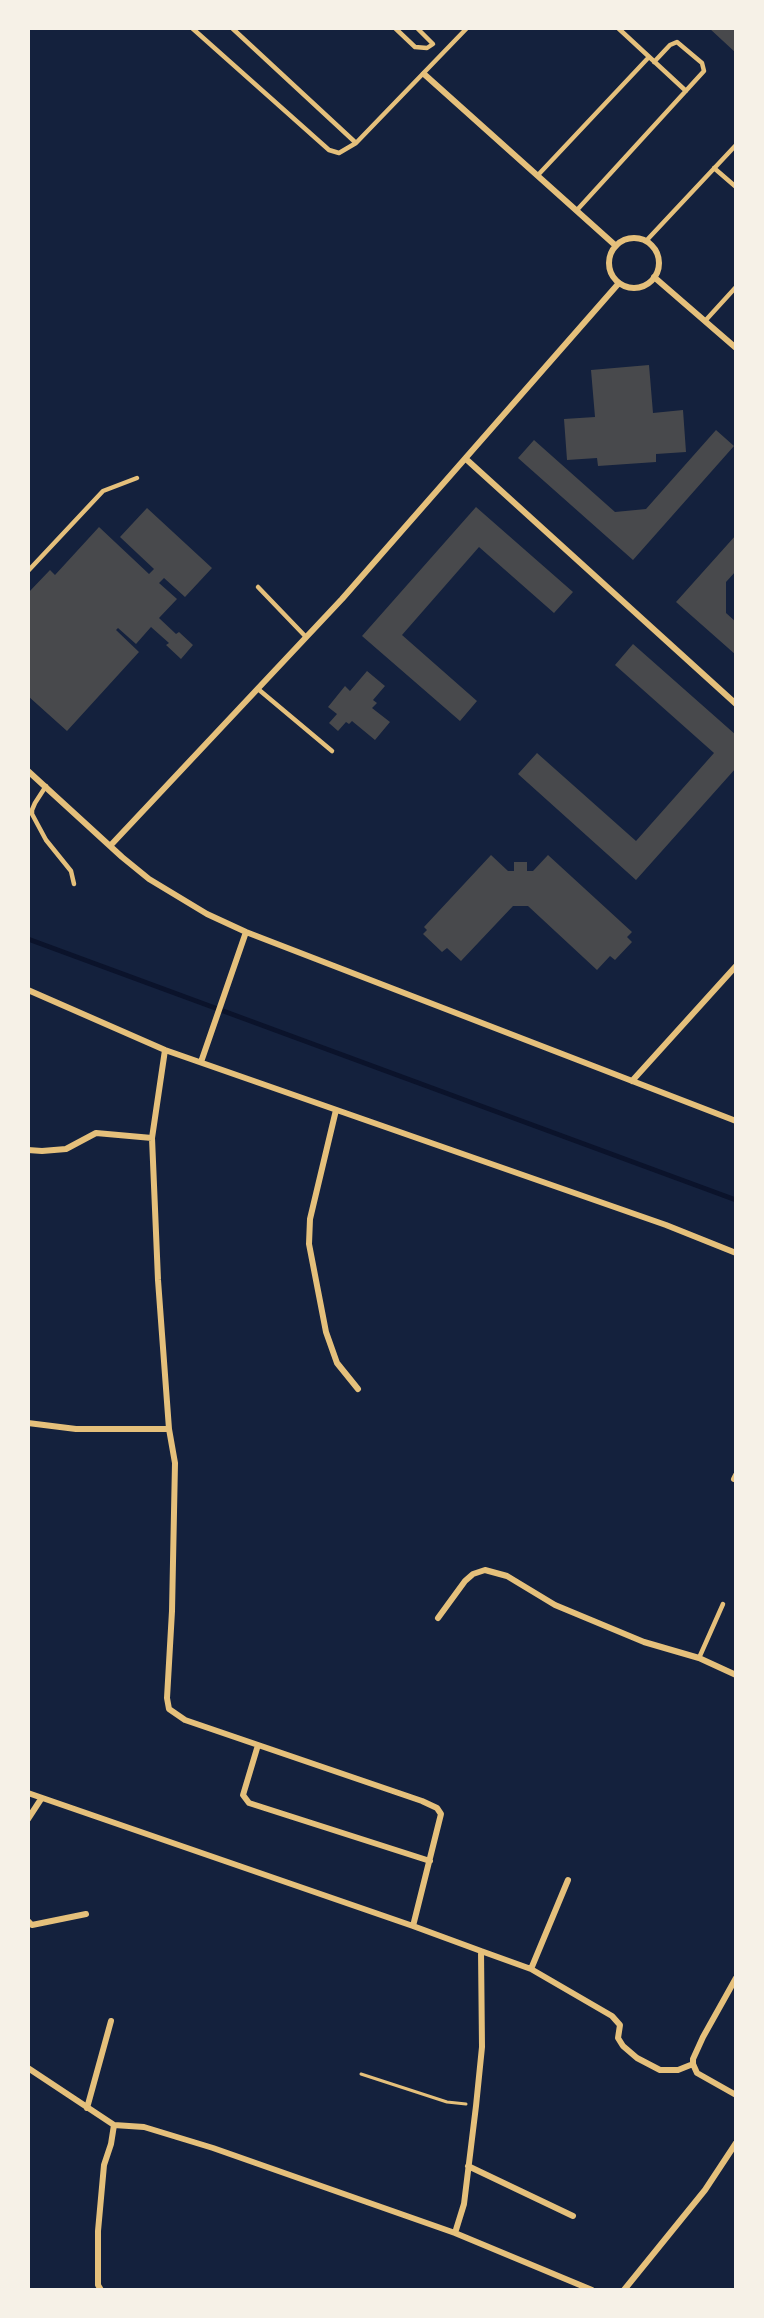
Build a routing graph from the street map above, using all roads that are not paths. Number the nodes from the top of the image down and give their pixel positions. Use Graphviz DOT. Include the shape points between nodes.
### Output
graph roads {
  1 [pos="192,28"];
  2 [pos="232,28"];
  3 [pos="395,28"];
  4 [pos="417,28"];
  5 [pos="467,28"];
  6 [pos="618,28"];
  7 [pos="649,57"];
  8 [pos="654,62"];
  9 [pos="424,74"];
  10 [pos="686,91"];
  11 [pos="356,143"];
  12 [pos="735,145"];
  13 [pos="714,168"];
  14 [pos="538,175"];
  15 [pos="735,187"];
  16 [pos="577,210"];
  17 [pos="646,242"];
  18 [pos="616,246"];
  19 [pos="654,277"];
  20 [pos="619,283"];
  21 [pos="735,287"];
  22 [pos="705,321"];
  23 [pos="735,348"];
  24 [pos="466,459"];
  25 [pos="138,478"];
  26 [pos="28,571"];
  27 [pos="258,587"];
  28 [pos="306,637"];
  29 [pos="258,688"];
  30 [pos="735,704"];
  31 [pos="332,751"];
  32 [pos="28,771"];
  33 [pos="46,786"];
  34 [pos="110,846"];
  35 [pos="74,884"];
  36 [pos="246,932"];
  37 [pos="735,966"];
  38 [pos="28,990"];
  39 [pos="165,1050"];
  40 [pos="201,1062"];
  41 [pos="632,1081"];
  42 [pos="336,1110"];
  43 [pos="735,1121"];
  44 [pos="152,1138"];
  45 [pos="28,1150"];
  46 [pos="735,1253"];
  47 [pos="358,1389"];
  48 [pos="28,1423"];
  49 [pos="169,1430"];
  50 [pos="723,1604"];
  51 [pos="438,1618"];
  52 [pos="699,1658"];
  53 [pos="735,1675"];
  54 [pos="258,1745"];
  55 [pos="28,1792"];
  56 [pos="41,1798"];
  57 [pos="28,1820"];
  58 [pos="430,1861"];
  59 [pos="568,1880"];
  60 [pos="86,1914"];
  61 [pos="30,1925"];
  62 [pos="413,1926"];
  63 [pos="481,1951"];
  64 [pos="531,1969"];
  65 [pos="735,1978"];
  66 [pos="111,2021"];
  67 [pos="693,2064"];
  68 [pos="28,2068"];
  69 [pos="735,2096"];
  70 [pos="87,2108"];
  71 [pos="114,2125"];
  72 [pos="735,2143"];
  73 [pos="468,2166"];
  74 [pos="573,2216"];
  75 [pos="455,2233"];
  76 [pos="101,2289"];
  77 [pos="592,2289"];
  78 [pos="624,2289"];
  1 -- 11 [label="lane" via="329,150 339,153"];
  2 -- 11 [label="lane"];
  3 -- 4 [label="lane" via="415,47 434,44"];
  5 -- 9 [label="lane"];
  6 -- 7 [label="lane"];
  7 -- 8 [label="lane"];
  7 -- 14 [label="lane"];
  8 -- 10 [label="lane"];
  8 -- 10 [label="lane" via="673,42 688,50 702,63 704,71"];
  9 -- 11 [label="lane"];
  9 -- 14 [label="street"];
  10 -- 16 [label="lane"];
  12 -- 13 [label="lane"];
  13 -- 15 [label="lane"];
  13 -- 17 [label="lane"];
  14 -- 16 [label="street"];
  16 -- 18 [label="street"];
  17 -- 18 [label="street" via="631,238"];
  17 -- 19 [label="street" via="659,261"];
  18 -- 20 [label="street" via="611,252 610,269"];
  19 -- 20 [label="street" via="634,288"];
  19 -- 22 [label="street"];
  20 -- 24 [label="street"];
  21 -- 22 [label="lane"];
  22 -- 23 [label="street"];
  24 -- 28 [label="street"];
  24 -- 30 [label="street"];
  25 -- 26 [label="lane" via="103,491"];
  27 -- 28 [label="lane"];
  28 -- 29 [label="street"];
  29 -- 31 [label="lane"];
  29 -- 34 [label="street"];
  32 -- 33 [label="street"];
  33 -- 34 [label="street"];
  33 -- 35 [label="lane" via="32,814 46,840 71,871"];
  34 -- 36 [label="street" via="178,898"];
  36 -- 40 [label="street"];
  36 -- 41 [label="street"];
  37 -- 41 [label="street"];
  38 -- 39 [label="street"];
  39 -- 40 [label="street"];
  39 -- 44 [label="street"];
  40 -- 42 [label="street"];
  41 -- 43 [label="street"];
  42 -- 46 [label="street" via="666,1225"];
  42 -- 47 [label="street" via="310,1219 309,1244 326,1332 337,1363"];
  44 -- 45 [label="street" via="96,1133 66,1149"];
  44 -- 49 [label="street"];
  48 -- 49 [label="street" via="76,1429"];
  49 -- 54 [label="street" via="175,1463 169,1708 185,1720"];
  50 -- 52 [label="lane"];
  51 -- 52 [label="street" via="465,1581 485,1570 507,1576 555,1605 644,1642"];
  52 -- 53 [label="street"];
  54 -- 58 [label="street" via="437,1808 441,1814"];
  54 -- 58 [label="street" via="243,1795 249,1803"];
  55 -- 56 [label="street"];
  56 -- 57 [label="street"];
  56 -- 62 [label="street"];
  58 -- 62 [label="street"];
  59 -- 64 [label="street"];
  60 -- 61 [label="street"];
  62 -- 63 [label="street"];
  63 -- 64 [label="street"];
  63 -- 73 [label="street" via="482,2047"];
  64 -- 67 [label="street" via="612,2016 620,2025 618,2038 638,2058 660,2070 678,2070"];
  65 -- 67 [label="street"];
  66 -- 70 [label="street"];
  67 -- 69 [label="street" via="697,2073"];
  68 -- 70 [label="street"];
  70 -- 71 [label="street"];
  71 -- 75 [label="street" via="144,2127 203,2145"];
  71 -- 76 [label="street" via="104,2165 98,2231"];
  72 -- 78 [label="street" via="705,2190"];
  73 -- 74 [label="street"];
  73 -- 75 [label="street" via="464,2204"];
  75 -- 77 [label="street"];
}
